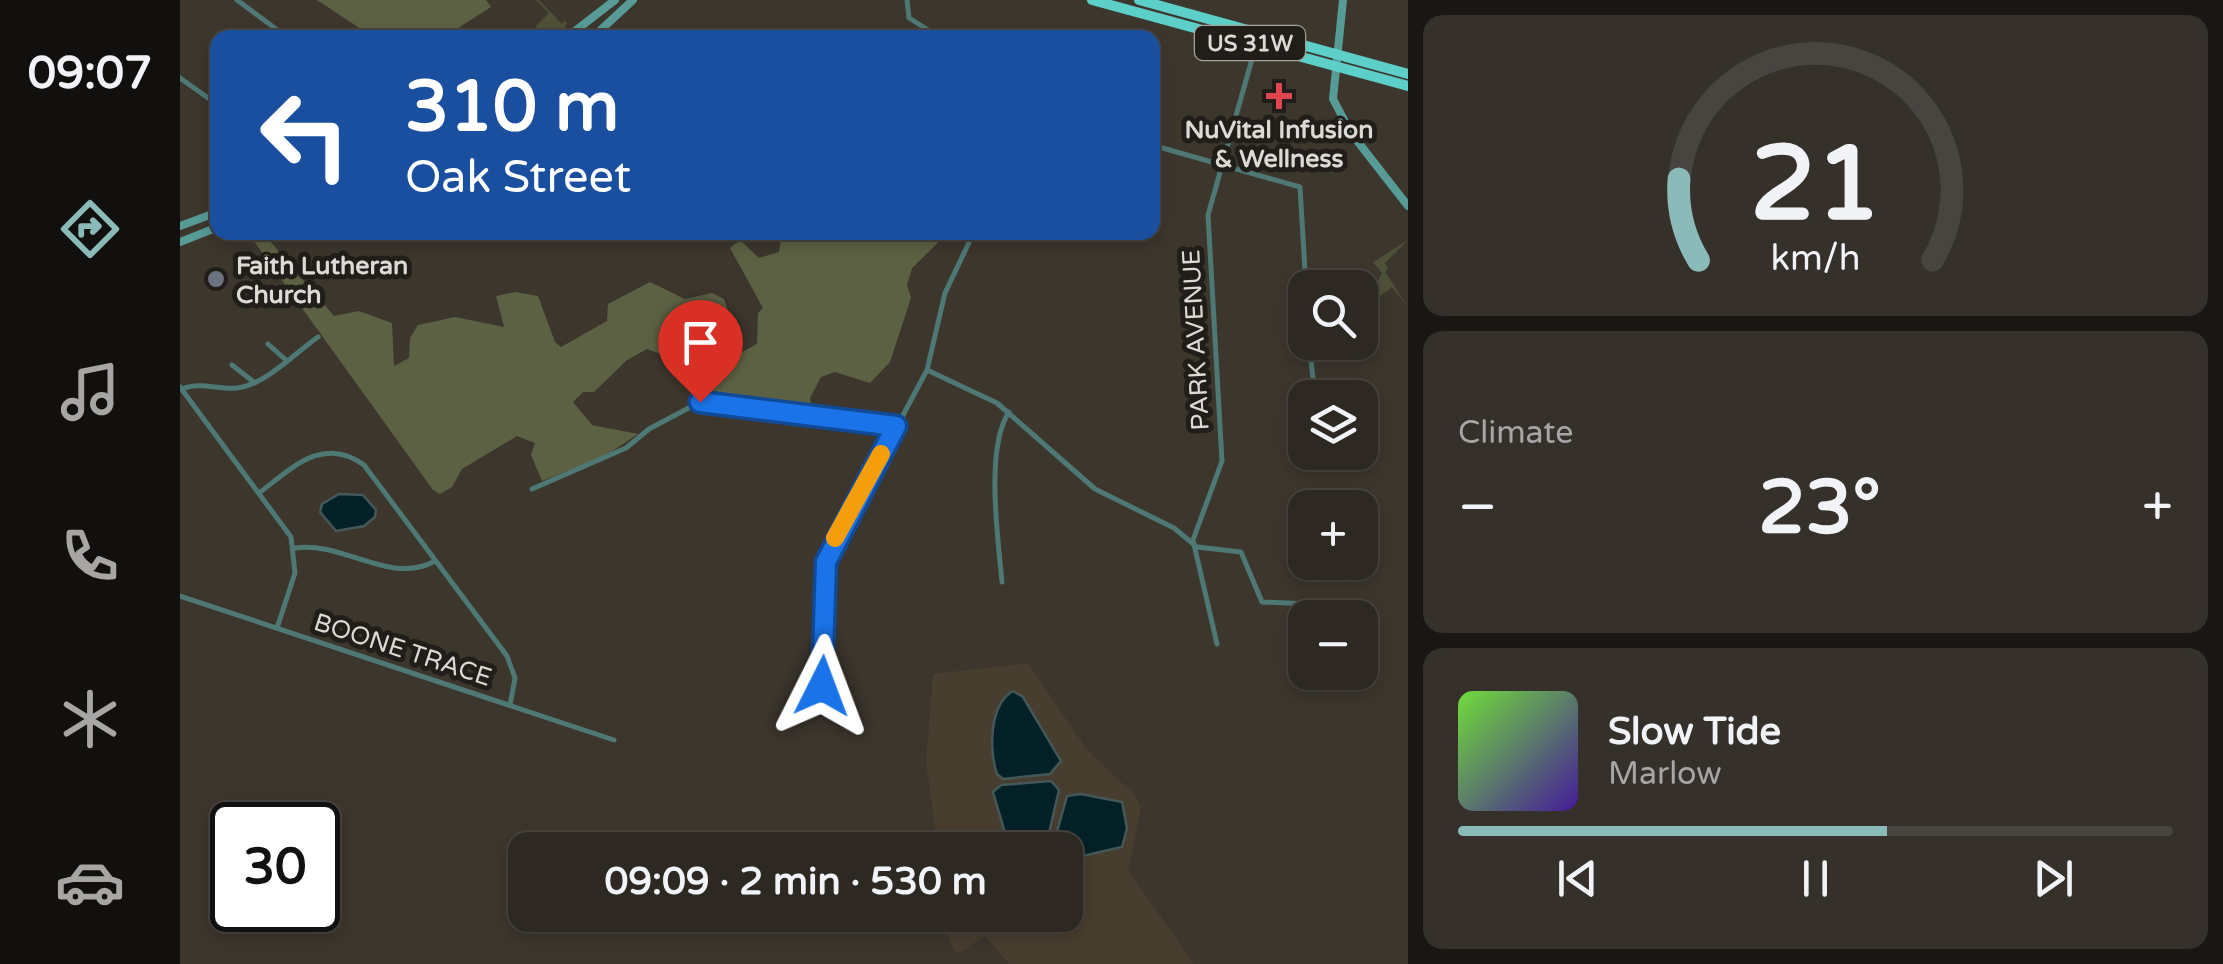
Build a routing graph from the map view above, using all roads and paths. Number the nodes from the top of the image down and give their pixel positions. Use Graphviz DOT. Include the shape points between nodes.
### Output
graph roads {
  1 [pos="237,0"];
  2 [pos="615,0"];
  3 [pos="633,0"];
  4 [pos="907,0"];
  5 [pos="1092,0"];
  6 [pos="1139,0"];
  7 [pos="1344,0"];
  8 [pos="277,30"];
  9 [pos="576,30"];
  10 [pos="601,30"];
  11 [pos="928,30"];
  12 [pos="1257,38"];
  13 [pos="1338,54"];
  14 [pos="1337,67"];
  15 [pos="1408,74"];
  16 [pos="180,78"];
  17 [pos="1408,86"];
  18 [pos="210,99"];
  19 [pos="1160,147"];
  20 [pos="1222,165"];
  21 [pos="1408,206"];
  22 [pos="210,215"];
  23 [pos="180,226"];
  24 [pos="210,231"];
  25 [pos="970,240"];
  26 [pos="180,242"];
  27 [pos="1305,270"];
  28 [pos="318,336"];
  29 [pos="268,344"];
  30 [pos="286,360"];
  31 [pos="1311,360"];
  32 [pos="232,365"];
  33 [pos="927,370"];
  34 [pos="1312,378"];
  35 [pos="254,383"];
  36 [pos="180,389"];
  37 [pos="1009,412"];
  38 [pos="896,426"];
  39 [pos="532,488"];
  40 [pos="259,493"];
  41 [pos="1194,545"];
  42 [pos="296,548"];
  43 [pos="436,561"];
  44 [pos="1002,582"];
  45 [pos="180,596"];
  46 [pos="1288,603"];
  47 [pos="277,628"];
  48 [pos="1217,644"];
  49 [pos="822,686"];
  50 [pos="510,705"];
  51 [pos="614,740"];
  1 -- 8 [label="street"];
  2 -- 9 [label="street"];
  3 -- 10 [label="street"];
  4 -- 11 [label="street" via="909,18"];
  5 -- 12 [label="highway, US 31W"];
  6 -- 12 [label="highway, US 31W"];
  7 -- 13 [label="street"];
  12 -- 13 [label="highway, US 31W"];
  12 -- 14 [label="highway, US 31W"];
  12 -- 20 [label="street, PARK AVENUE"];
  13 -- 14 [label="street"];
  13 -- 15 [label="highway, US 31W"];
  14 -- 17 [label="highway, US 31W"];
  14 -- 21 [label="street" via="1333,99 1339,116"];
  16 -- 18 [label="street"];
  19 -- 20 [label="street"];
  20 -- 27 [label="street" via="1300,187"];
  20 -- 41 [label="street, PARK AVENUE" via="1208,216 1222,461"];
  22 -- 23 [label="street"];
  24 -- 26 [label="street"];
  25 -- 33 [label="street" via="946,292"];
  28 -- 30 [label="street"];
  29 -- 30 [label="street"];
  30 -- 35 [label="street"];
  31 -- 34 [label="street"];
  32 -- 35 [label="street"];
  33 -- 37 [label="street"];
  33 -- 38 [label="street"];
  35 -- 36 [label="street"];
  36 -- 40 [label="street"];
  37 -- 41 [label="street" via="1080,480"];
  37 -- 44 [label="street" via="996,456"];
  38 -- 39 [label="street" via="700,402 626,448"];
  38 -- 49 [label="street" via="826,562"];
  40 -- 42 [label="street"];
  40 -- 43 [label="street" via="306,457 345,453 370,472"];
  41 -- 46 [label="street" via="1241,552 1262,602"];
  41 -- 48 [label="street"];
  42 -- 43 [label="street" via="322,545 403,571"];
  42 -- 47 [label="street"];
  43 -- 50 [label="street" via="513,667"];
  45 -- 47 [label="street, BOONE TRACE"];
  47 -- 50 [label="street, BOONE TRACE"];
  50 -- 51 [label="street, BOONE TRACE"];
}
